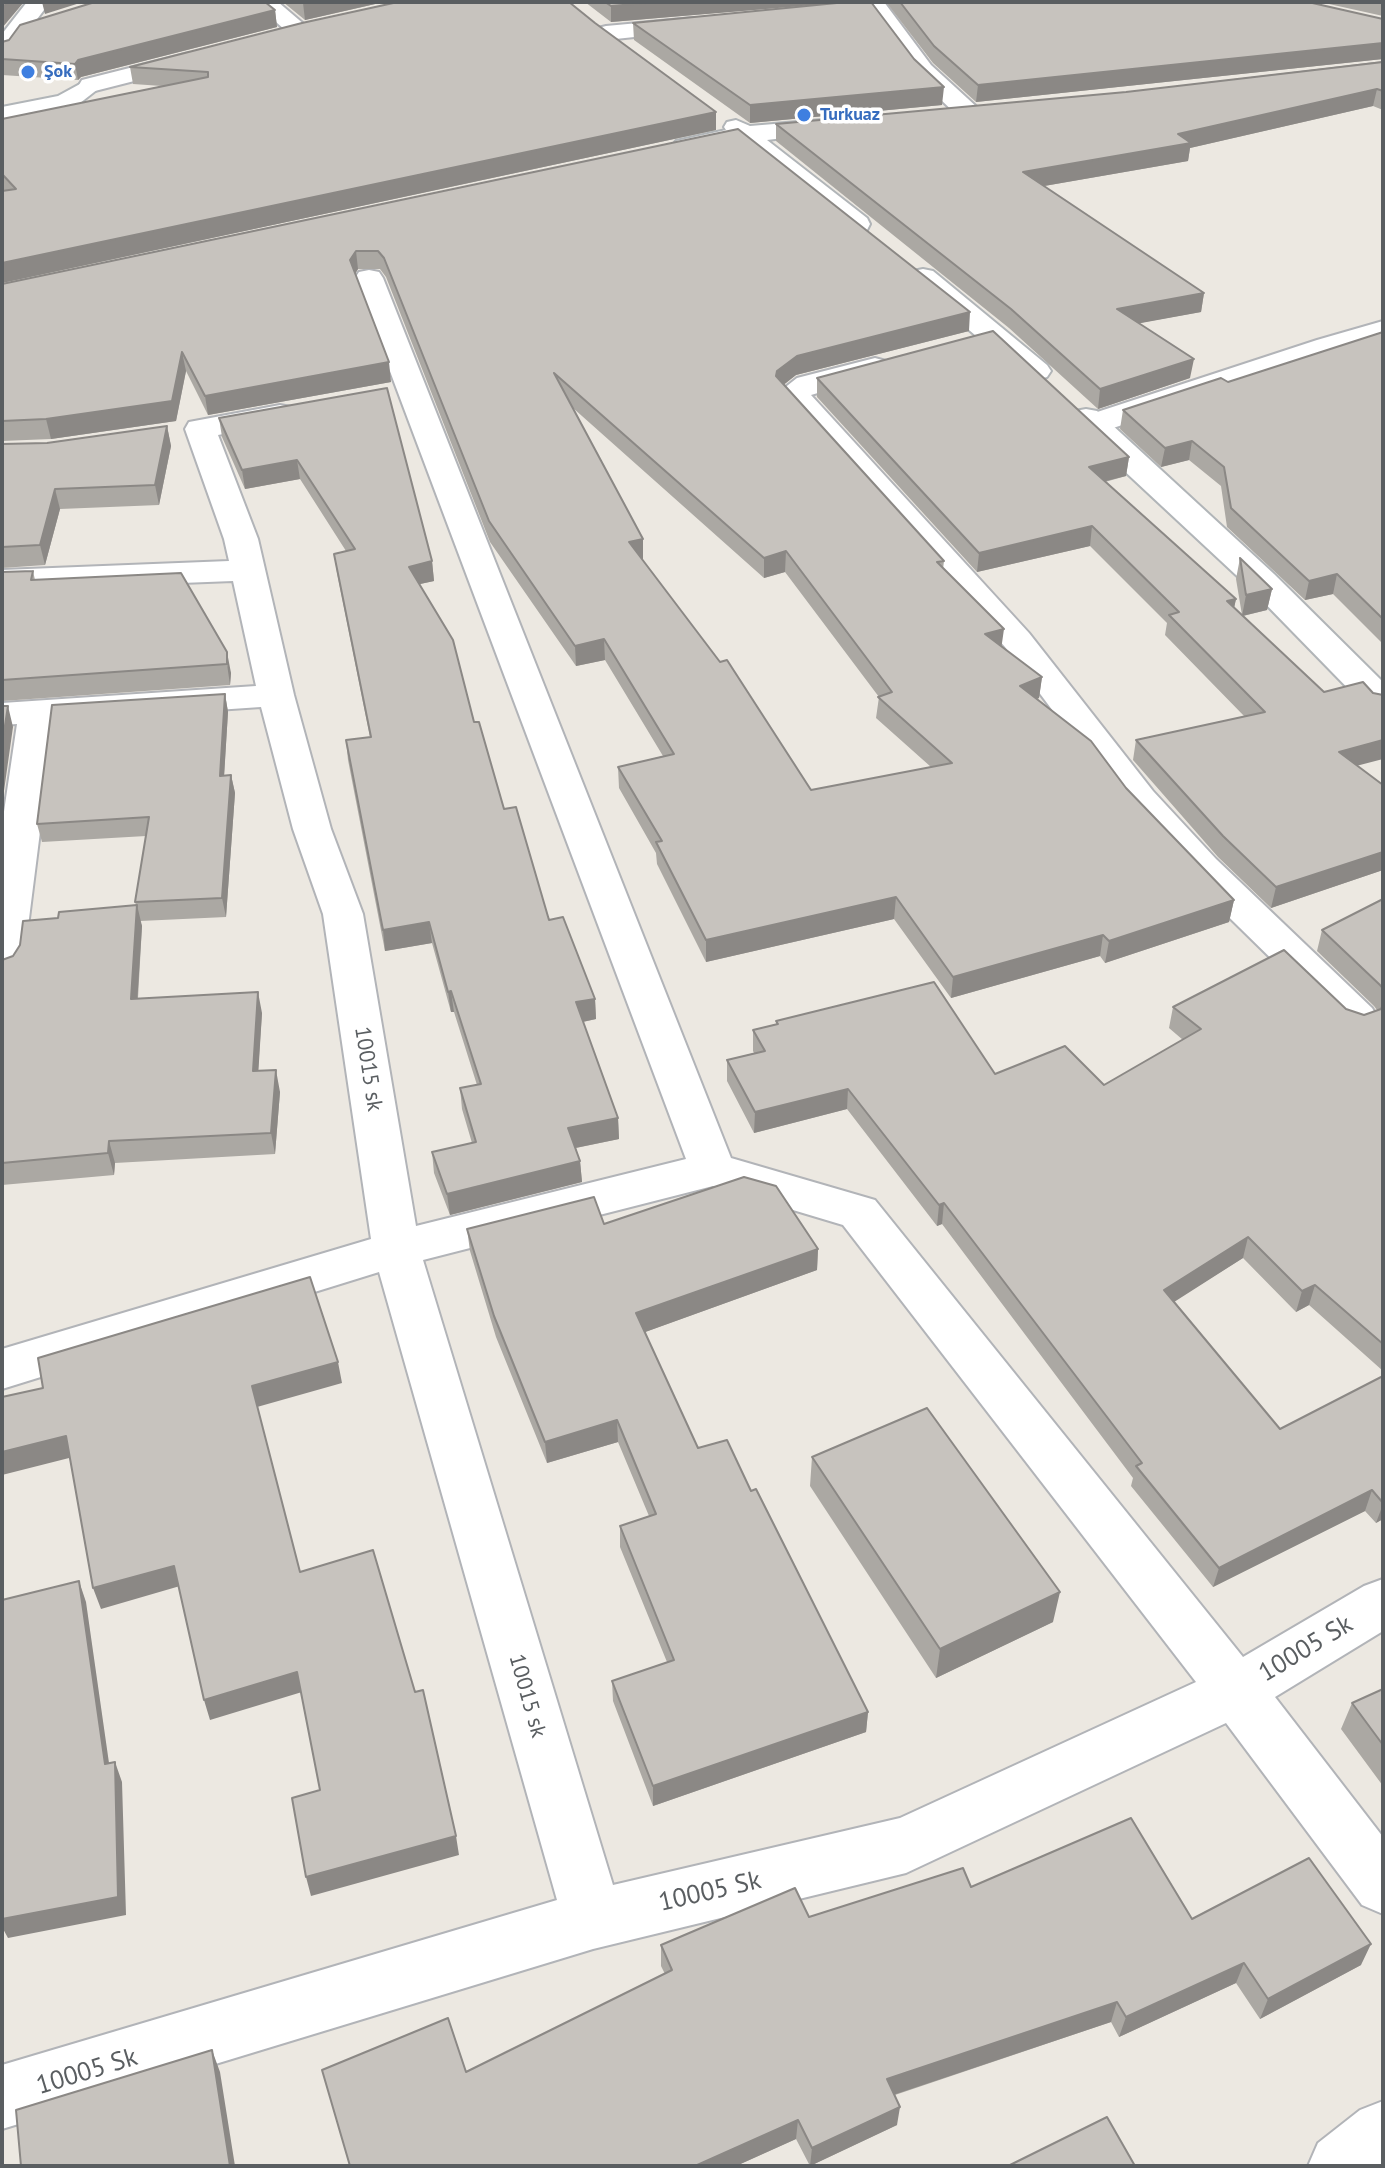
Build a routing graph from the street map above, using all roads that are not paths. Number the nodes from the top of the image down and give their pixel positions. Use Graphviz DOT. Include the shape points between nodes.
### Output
graph roads {
  1 [pos="39,2"];
  2 [pos="264,2"];
  3 [pos="874,5"];
  4 [pos="797,15"];
  5 [pos="56,21"];
  6 [pos="717,23"];
  7 [pos="329,24"];
  8 [pos="300,31"];
  9 [pos="270,39"];
  10 [pos="7,42"];
  11 [pos="211,54"];
  12 [pos="642,62"];
  13 [pos="91,85"];
  14 [pos="2,93"];
  15 [pos="707,107"];
  16 [pos="1001,111"];
  17 [pos="2,112"];
  18 [pos="970,114"];
  19 [pos="934,117"];
  20 [pos="855,124"];
  21 [pos="745,134"];
  22 [pos="655,153"];
  23 [pos="878,241"];
  24 [pos="902,260"];
  25 [pos="369,278"];
  26 [pos="1383,330"];
  27 [pos="997,336"];
  28 [pos="954,347"];
  29 [pos="910,358"];
  30 [pos="413,390"];
  31 [pos="367,398"];
  32 [pos="322,407"];
  33 [pos="1093,424"];
  34 [pos="247,570"];
  35 [pos="2,580"];
  36 [pos="276,695"];
  37 [pos="1383,703"];
  38 [pos="19,713"];
  39 [pos="2,966"];
  40 [pos="1357,1018"];
  41 [pos="713,1169"];
  42 [pos="396,1249"];
  43 [pos="2,1369"];
  44 [pos="1383,1603"];
  45 [pos="1236,1691"];
  46 [pos="1383,1885"];
  47 [pos="593,1919"];
  48 [pos="2,2097"];
  49 [pos="1383,2133"];
  50 [pos="1341,2166"];
  1 -- 10 [label="street"];
  2 -- 8 [label="street"];
  3 -- 4 [label="street"];
  3 -- 18 [label="street" via="923,70"];
  5 -- 10 [label="street"];
  6 -- 12 [label="street" via="596,25"];
  7 -- 8 [label="street"];
  8 -- 9 [label="street"];
  11 -- 13 [label="street"];
  13 -- 14 [label="street"];
  13 -- 17 [label="street" via="66,102"];
  14 -- 17 [label="street" via="7,101"];
  15 -- 21 [label="street"];
  16 -- 18 [label="street"];
  18 -- 19 [label="street"];
  20 -- 21 [label="street"];
  21 -- 22 [label="street"];
  21 -- 23 [label="street"];
  24 -- 27 [label="street"];
  25 -- 30 [label="street"];
  26 -- 33 [label="street"];
  27 -- 28 [label="street"];
  27 -- 33 [label="street"];
  29 -- 40 [label="street" via="808,384 793,393 1017,640 1149,811"];
  30 -- 31 [label="street"];
  30 -- 41 [label="street"];
  32 -- 34 [label="street, 10015 sk" via="185,431 241,539"];
  33 -- 37 [label="street" via="1262,581"];
  34 -- 35 [label="street"];
  34 -- 36 [label="street, 10015 sk"];
  36 -- 38 [label="street"];
  36 -- 42 [label="street, 10015 sk" via="312,829 343,914"];
  38 -- 39 [label="street"];
  41 -- 42 [label="street"];
  41 -- 45 [label="street" via="859,1212"];
  42 -- 43 [label="street"];
  42 -- 47 [label="street, 10015 sk"];
  44 -- 45 [label="street, 10005 Sk"];
  45 -- 46 [label="street"];
  45 -- 47 [label="street, 10005 Sk" via="906,1845"];
  47 -- 48 [label="street, 10005 Sk"];
  49 -- 50 [label="street"];
}
